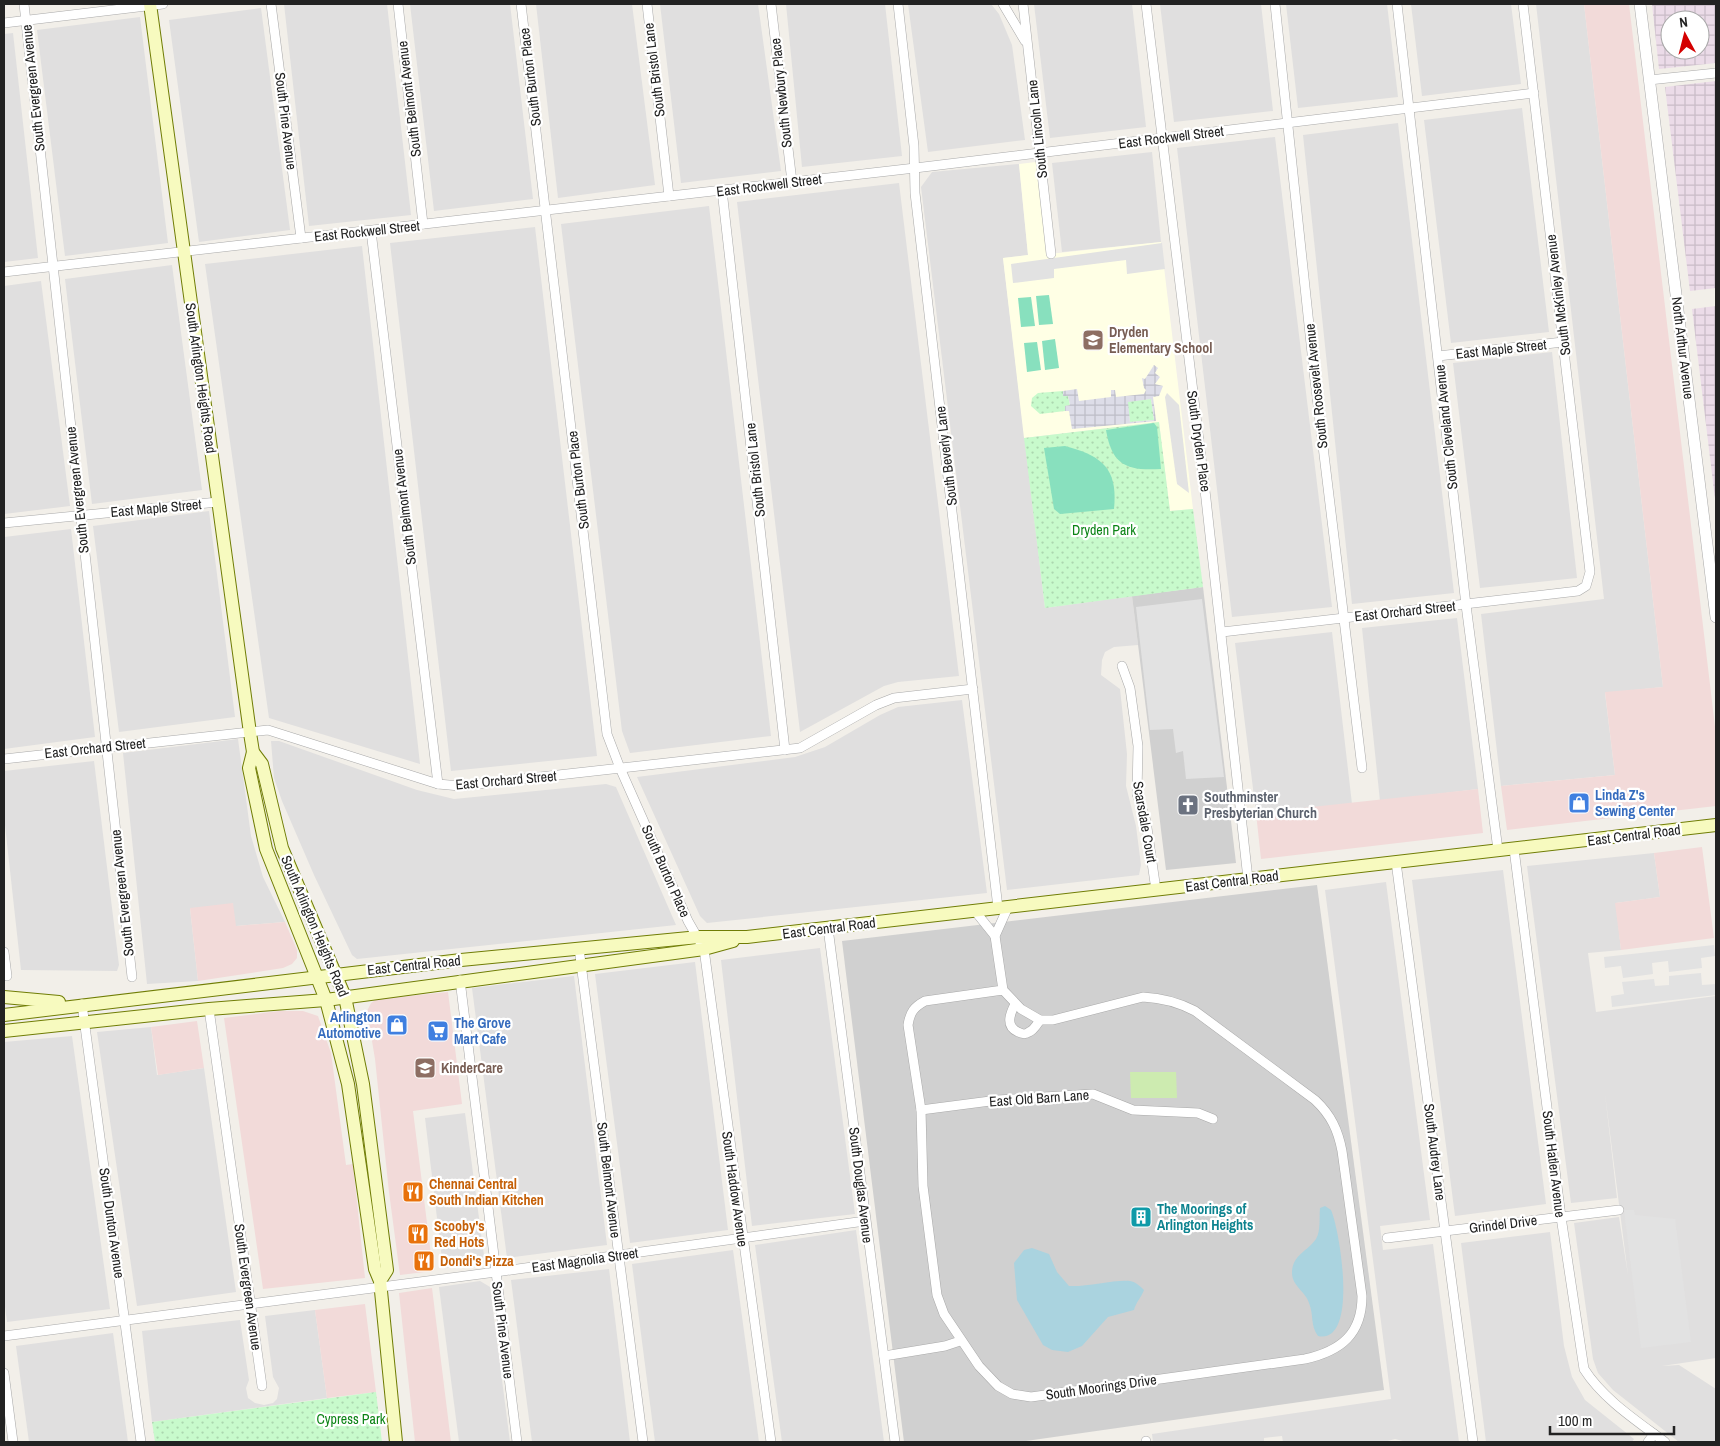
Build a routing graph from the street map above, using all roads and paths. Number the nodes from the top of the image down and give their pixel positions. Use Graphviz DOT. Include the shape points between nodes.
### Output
graph roads {
  1 [pos="24,4"];
  2 [pos="155,4"];
  3 [pos="270,4"];
  4 [pos="398,4"];
  5 [pos="521,4"];
  6 [pos="647,4"];
  7 [pos="771,4"];
  8 [pos="898,4"];
  9 [pos="1003,4"];
  10 [pos="1023,4"];
  11 [pos="1146,4"];
  12 [pos="1275,4"];
  13 [pos="1397,4"];
  14 [pos="1523,4"];
  15 [pos="1640,4"];
  16 [pos="26,20"];
  17 [pos="4,23"];
  18 [pos="1028,46"];
  19 [pos="1716,73"];
  20 [pos="1650,80"];
  21 [pos="1534,93"];
  22 [pos="1409,108"];
  23 [pos="1288,123"];
  24 [pos="1162,138"];
  25 [pos="1041,153"];
  26 [pos="915,168"];
  27 [pos="792,182"];
  28 [pos="722,190"];
  29 [pos="669,196"];
  30 [pos="546,211"];
  31 [pos="423,224"];
  32 [pos="371,230"];
  33 [pos="300,238"];
  34 [pos="184,252"];
  35 [pos="1051,254"];
  36 [pos="53,267"];
  37 [pos="4,272"];
  38 [pos="1563,342"];
  39 [pos="1438,356"];
  40 [pos="218,502"];
  41 [pos="80,515"];
  42 [pos="4,523"];
  43 [pos="1586,586"];
  44 [pos="1466,605"];
  45 [pos="1716,617"];
  46 [pos="1343,618"];
  47 [pos="1222,632"];
  48 [pos="1122,666"];
  49 [pos="973,689"];
  50 [pos="250,732"];
  51 [pos="106,746"];
  52 [pos="785,750"];
  53 [pos="253,752"];
  54 [pos="4,759"];
  55 [pos="620,768"];
  56 [pos="1362,768"];
  57 [pos="438,784"];
  58 [pos="1716,825"];
  59 [pos="1514,849"];
  60 [pos="1498,850"];
  61 [pos="1396,862"];
  62 [pos="1248,879"];
  63 [pos="1156,890"];
  64 [pos="1003,908"];
  65 [pos="975,911"];
  66 [pos="828,928"];
  67 [pos="995,936"];
  68 [pos="698,937"];
  69 [pos="747,937"];
  70 [pos="579,948"];
  71 [pos="704,949"];
  72 [pos="4,952"];
  73 [pos="582,964"];
  74 [pos="337,974"];
  75 [pos="7,976"];
  76 [pos="132,977"];
  77 [pos="317,977"];
  78 [pos="460,980"];
  79 [pos="1003,990"];
  80 [pos="4,996"];
  81 [pos="346,997"];
  82 [pos="326,1000"];
  83 [pos="82,1004"];
  84 [pos="1015,1004"];
  85 [pos="209,1009"];
  86 [pos="4,1015"];
  87 [pos="1040,1020"];
  88 [pos="84,1023"];
  89 [pos="4,1031"];
  90 [pos="921,1110"];
  91 [pos="1213,1119"];
  92 [pos="1618,1210"];
  93 [pos="1561,1217"];
  94 [pos="865,1221"];
  95 [pos="1445,1231"];
  96 [pos="742,1238"];
  97 [pos="1387,1238"];
  98 [pos="618,1255"];
  99 [pos="496,1272"];
  100 [pos="381,1284"];
  101 [pos="250,1304"];
  102 [pos="126,1321"];
  103 [pos="4,1336"];
  104 [pos="960,1341"];
  105 [pos="884,1356"];
  106 [pos="4,1373"];
  107 [pos="262,1386"];
  108 [pos="1654,1434"];
  109 [pos="13,1442"];
  110 [pos="141,1442"];
  111 [pos="396,1442"];
  112 [pos="517,1442"];
  113 [pos="643,1442"];
  114 [pos="770,1442"];
  115 [pos="895,1442"];
  116 [pos="1473,1442"];
  117 [pos="1648,1442"];
  118 [pos="1665,1442"];
  1 -- 16 [label="street, South Evergreen Avenue"];
  2 -- 16 [label="street"];
  2 -- 34 [label="main road, South Arlington Heights Road"];
  3 -- 33 [label="street, South Pine Avenue"];
  4 -- 31 [label="street, South Belmont Avenue"];
  5 -- 30 [label="street, South Burton Place"];
  6 -- 29 [label="street, South Bristol Lane"];
  7 -- 27 [label="street, South Newbury Place"];
  8 -- 26 [label="street, South Beverly Lane"];
  9 -- 18 [label="street"];
  10 -- 18 [label="street, South Lincoln Lane"];
  11 -- 24 [label="street, South Dryden Place"];
  12 -- 23 [label="street, South Roosevelt Avenue"];
  13 -- 22 [label="street, South Cleveland Avenue"];
  14 -- 21 [label="street, South McKinley Avenue"];
  15 -- 20 [label="street, North Arthur Avenue"];
  16 -- 17 [label="street"];
  16 -- 36 [label="street, South Evergreen Avenue"];
  18 -- 25 [label="street, South Lincoln Lane"];
  19 -- 20 [label="street"];
  20 -- 45 [label="street, North Arthur Avenue"];
  21 -- 22 [label="street, East Rockwell Street"];
  21 -- 38 [label="street, South McKinley Avenue"];
  22 -- 23 [label="street, East Rockwell Street"];
  22 -- 39 [label="street, South Cleveland Avenue"];
  23 -- 24 [label="street, East Rockwell Street"];
  23 -- 46 [label="street, South Roosevelt Avenue"];
  24 -- 25 [label="street, East Rockwell Street"];
  24 -- 47 [label="street, South Dryden Place"];
  25 -- 26 [label="street, East Rockwell Street"];
  25 -- 35 [label="street, South Lincoln Lane"];
  26 -- 27 [label="street, East Rockwell Street"];
  26 -- 49 [label="street, South Beverly Lane" via="915,193"];
  27 -- 28 [label="street, East Rockwell Street"];
  28 -- 29 [label="street, East Rockwell Street"];
  28 -- 52 [label="street, South Bristol Lane"];
  29 -- 30 [label="street, East Rockwell Street"];
  30 -- 31 [label="street, East Rockwell Street"];
  30 -- 55 [label="street, South Burton Place" via="608,734"];
  31 -- 32 [label="street, East Rockwell Street"];
  32 -- 33 [label="street, East Rockwell Street"];
  32 -- 57 [label="street, South Belmont Avenue"];
  33 -- 34 [label="street, East Rockwell Street"];
  34 -- 36 [label="street, East Rockwell Street"];
  34 -- 40 [label="main road, South Arlington Heights Road"];
  36 -- 37 [label="street, East Rockwell Street"];
  36 -- 41 [label="street, South Evergreen Avenue"];
  38 -- 39 [label="street, East Maple Street"];
  38 -- 43 [label="street, South McKinley Avenue" via="1590,572"];
  39 -- 44 [label="street, South Cleveland Avenue"];
  40 -- 41 [label="street, East Maple Street"];
  40 -- 50 [label="main road, South Arlington Heights Road"];
  41 -- 42 [label="street, East Maple Street"];
  41 -- 51 [label="street, South Evergreen Avenue"];
  43 -- 44 [label="street, East Orchard Street" via="1578,591"];
  44 -- 46 [label="street, East Orchard Street"];
  44 -- 60 [label="street, South Cleveland Avenue"];
  46 -- 47 [label="street, East Orchard Street"];
  46 -- 56 [label="street, South Roosevelt Avenue"];
  47 -- 62 [label="street, South Dryden Place"];
  48 -- 63 [label="street, Scarsdale Court" via="1131,698 1138,746 1138,794 1146,821"];
  49 -- 52 [label="street, East Orchard Street" via="894,698 811,743"];
  49 -- 64 [label="street, South Beverly Lane"];
  50 -- 51 [label="street, East Orchard Street"];
  50 -- 53 [label="main road, South Arlington Heights Road"];
  50 -- 57 [label="street, East Orchard Street" via="268,730"];
  51 -- 54 [label="street, East Orchard Street"];
  51 -- 76 [label="street, South Evergreen Avenue"];
  52 -- 55 [label="street, East Orchard Street"];
  53 -- 74 [label="main road, South Arlington Heights Road" via="262,764 282,848"];
  53 -- 77 [label="main road, South Arlington Heights Road" via="249,768 266,849"];
  55 -- 57 [label="street, East Orchard Street" via="460,786"];
  55 -- 68 [label="street, South Burton Place"];
  58 -- 59 [label="main road, East Central Road"];
  59 -- 60 [label="main road, East Central Road"];
  59 -- 93 [label="street, South Hatlen Avenue"];
  60 -- 61 [label="main road, East Central Road"];
  61 -- 62 [label="main road, East Central Road"];
  61 -- 95 [label="street, South Audrey Lane"];
  62 -- 63 [label="main road, East Central Road"];
  63 -- 64 [label="main road, East Central Road"];
  64 -- 65 [label="main road, East Central Road"];
  64 -- 67 [label="street"];
  65 -- 66 [label="main road, East Central Road"];
  65 -- 67 [label="street"];
  66 -- 69 [label="main road, East Central Road"];
  66 -- 94 [label="street, South Douglas Avenue"];
  67 -- 79 [label="street"];
  68 -- 69 [label="main road, East Central Road"];
  68 -- 70 [label="main road, East Central Road"];
  68 -- 71 [label="street, South Haddow Avenue"];
  69 -- 71 [label="main road, East Central Road"];
  70 -- 73 [label="street, South Belmont Avenue"];
  70 -- 74 [label="main road, East Central Road"];
  71 -- 73 [label="main road, East Central Road"];
  71 -- 96 [label="street, South Haddow Avenue"];
  72 -- 75 [label="street"];
  73 -- 78 [label="main road, East Central Road"];
  73 -- 98 [label="street, South Belmont Avenue"];
  74 -- 77 [label="main road, East Central Road"];
  74 -- 81 [label="main road, South Arlington Heights Road"];
  77 -- 82 [label="main road, South Arlington Heights Road"];
  77 -- 83 [label="main road, East Central Road"];
  78 -- 81 [label="main road, East Central Road"];
  78 -- 99 [label="street, South Pine Avenue"];
  79 -- 84 [label="street"];
  79 -- 90 [label="street, South Moorings Drive" via="925,1001 915,1006 909,1015 909,1032"];
  80 -- 83 [label="main road"];
  81 -- 82 [label="main road, East Central Road"];
  81 -- 100 [label="main road, South Arlington Heights Road" via="363,1084 387,1270"];
  82 -- 85 [label="main road, East Central Road"];
  82 -- 100 [label="main road, South Arlington Heights Road" via="348,1084 375,1269"];
  83 -- 86 [label="main road"];
  83 -- 88 [label="street, South Dunton Avenue"];
  84 -- 87 [label="street"];
  84 -- 87 [label="street" via="1010,1015 1014,1030 1022,1034 1030,1032"];
  85 -- 88 [label="main road, East Central Road"];
  85 -- 101 [label="street, South Evergreen Avenue"];
  87 -- 104 [label="street, South Moorings Drive" via="1063,1018 1131,998 1158,998 1195,1011 1314,1100 1337,1128 1362,1313 1352,1332 1334,1350 1305,1359 1032,1396 1012,1394 998,1386"];
  88 -- 89 [label="main road, East Central Road"];
  88 -- 102 [label="street, South Dunton Avenue"];
  90 -- 91 [label="street, East Old Barn Lane" via="998,1100 1094,1094 1133,1110 1198,1113"];
  90 -- 104 [label="street, South Moorings Drive" via="923,1186 937,1295"];
  92 -- 93 [label="street, Grindel Drive"];
  93 -- 95 [label="street, Grindel Drive"];
  93 -- 108 [label="street, South Hatlen Avenue" via="1584,1369 1592,1383"];
  94 -- 96 [label="street, East Magnolia Street"];
  94 -- 105 [label="street, South Douglas Avenue"];
  95 -- 97 [label="street, Grindel Drive"];
  95 -- 116 [label="street, South Audrey Lane"];
  96 -- 98 [label="street, East Magnolia Street"];
  96 -- 114 [label="street, South Haddow Avenue"];
  98 -- 99 [label="street, East Magnolia Street"];
  98 -- 113 [label="street, South Belmont Avenue"];
  99 -- 100 [label="street, East Magnolia Street"];
  99 -- 112 [label="street, South Pine Avenue"];
  100 -- 101 [label="street, East Magnolia Street"];
  100 -- 111 [label="main road, South Arlington Heights Road"];
  101 -- 102 [label="street, East Magnolia Street"];
  101 -- 107 [label="street, South Evergreen Avenue"];
  102 -- 103 [label="street, East Magnolia Street"];
  102 -- 110 [label="street, South Dunton Avenue"];
  104 -- 105 [label="street"];
  105 -- 115 [label="street, South Douglas Avenue"];
  106 -- 109 [label="street"];
  108 -- 117 [label="street"];
  108 -- 118 [label="street, South Hatlen Avenue"];
}
